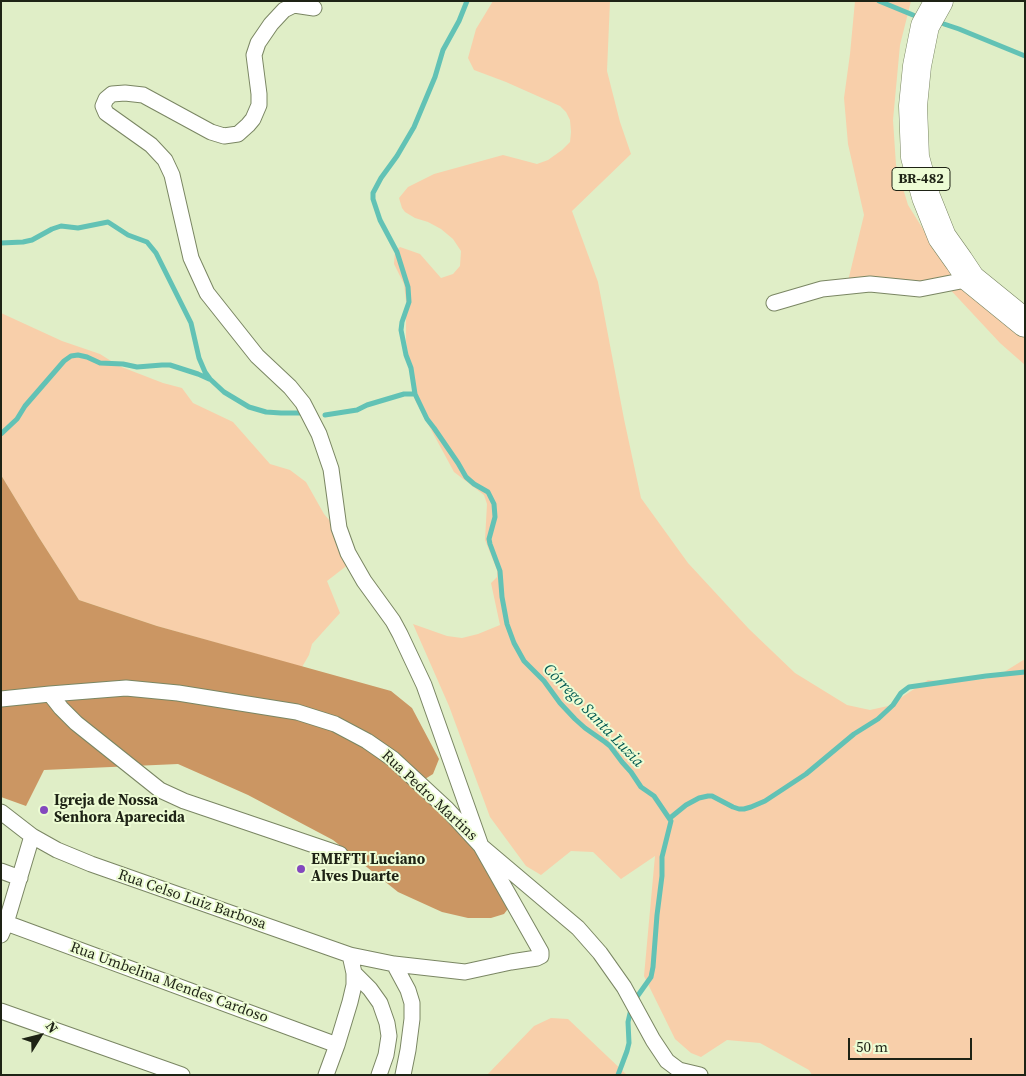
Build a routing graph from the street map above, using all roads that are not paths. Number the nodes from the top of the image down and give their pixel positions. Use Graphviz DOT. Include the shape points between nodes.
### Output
graph roads {
  1 [pos="939,1"];
  2 [pos="314,8"];
  3 [pos="971,279"];
  4 [pos="774,303"];
  5 [pos="1025,323"];
  6 [pos="50,694"];
  7 [pos="1,699"];
  8 [pos="1,812"];
  9 [pos="32,836"];
  10 [pos="481,846"];
  11 [pos="340,854"];
  12 [pos="1,871"];
  13 [pos="20,878"];
  14 [pos="3,926"];
  15 [pos="350,955"];
  16 [pos="394,964"];
  17 [pos="354,973"];
  18 [pos="1,1011"];
  19 [pos="337,1045"];
  20 [pos="182,1075"];
  21 [pos="326,1075"];
  22 [pos="379,1075"];
  23 [pos="403,1075"];
  24 [pos="700,1075"];
  1 -- 3 [label="highway, BR-482" via="925,26 918,66 913,106 915,158 942,237"];
  2 -- 10 [label="street" via="294,5 284,10 258,43 254,56 259,106 248,126 238,134 224,136 211,132 143,95 112,94 103,106 106,113 151,145 165,160 172,175 191,258 207,293 257,356 303,403 319,434 331,469 339,528 348,553 393,621 424,685"];
  3 -- 4 [label="street" via="920,289 870,284 822,289"];
  3 -- 5 [label="highway, BR-482"];
  6 -- 7 [label="street, Rua Pedro Martins"];
  6 -- 10 [label="street, Rua Pedro Martins" via="126,688 178,693 297,712 335,724 393,760 447,809"];
  6 -- 11 [label="street" via="76,723 160,790"];
  8 -- 9 [label="street, Rua Celso Luiz Barbosa"];
  9 -- 13 [label="street"];
  9 -- 15 [label="street, Rua Celso Luiz Barbosa" via="91,864"];
  10 -- 16 [label="street, Rua Celso Luiz Barbosa" via="541,952 540,956 465,972"];
  10 -- 24 [label="street, Rua Pedro Martins" via="578,928 600,953 667,1061 679,1070"];
  12 -- 13 [label="street"];
  13 -- 14 [label="street"];
  14 -- 19 [label="street, Rua Umbelina Mendes Cardoso"];
  15 -- 16 [label="street, Rua Celso Luiz Barbosa"];
  15 -- 17 [label="street"];
  16 -- 23 [label="street" via="412,1003"];
  17 -- 19 [label="street" via="350,1002"];
  17 -- 22 [label="street" via="380,1002 387,1023 389,1036"];
  18 -- 20 [label="street"];
  19 -- 21 [label="street"];
}
